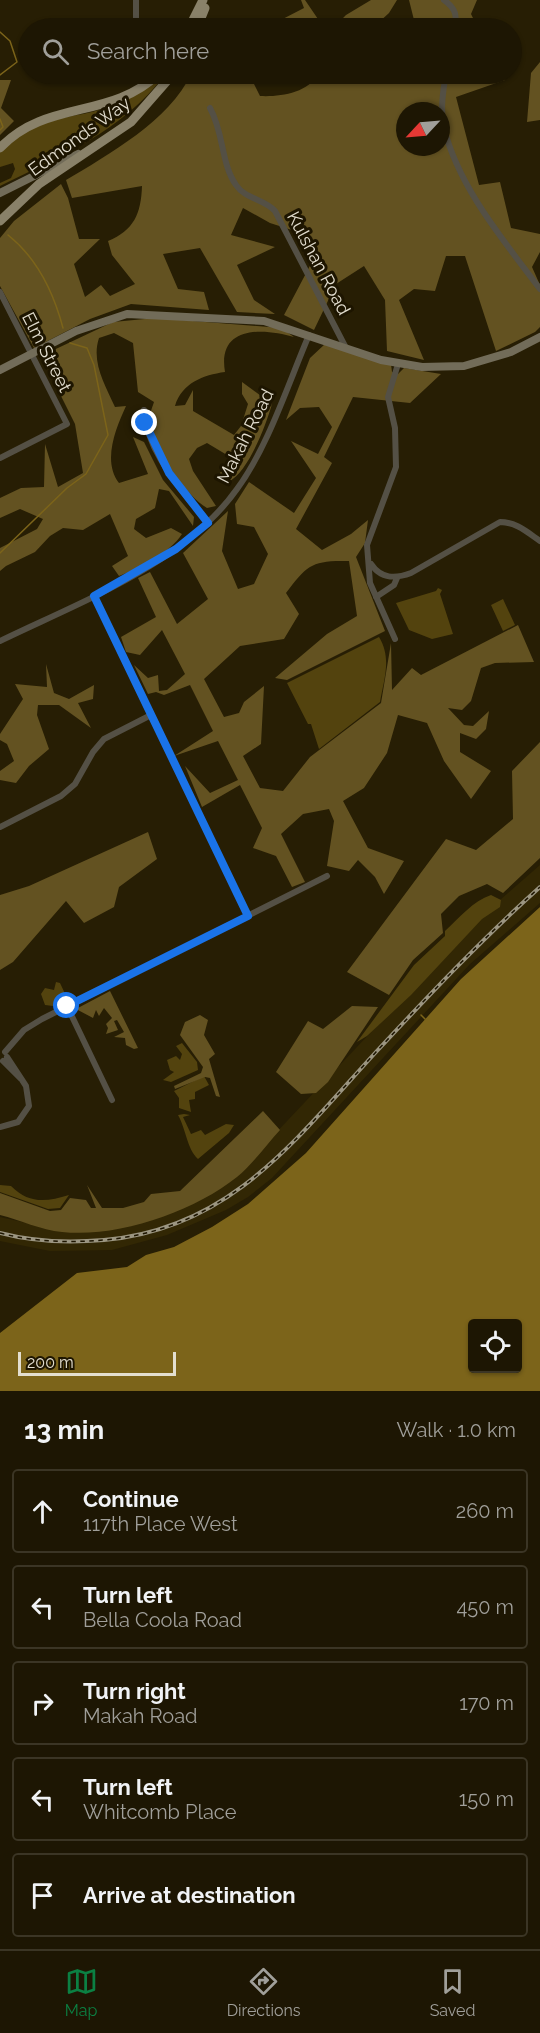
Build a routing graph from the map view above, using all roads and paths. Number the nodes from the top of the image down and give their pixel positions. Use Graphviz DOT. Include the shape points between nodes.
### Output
graph roads {
  1 [pos="136,0"];
  2 [pos="205,0"];
  3 [pos="444,0"];
  4 [pos="136,18"];
  5 [pos="195,18"];
  6 [pos="200,18"];
  7 [pos="457,18"];
  8 [pos="145,84"];
  9 [pos="164,84"];
  10 [pos="444,84"];
  11 [pos="210,108"];
  12 [pos="0,148"];
  13 [pos="85,151"];
  14 [pos="0,193"];
  15 [pos="0,221"];
  16 [pos="540,290"];
  17 [pos="0,292"];
  18 [pos="309,335"];
  19 [pos="540,337"];
  20 [pos="346,348"];
  21 [pos="32,354"];
  22 [pos="398,364"];
  23 [pos="0,370"];
  24 [pos="144,410"];
  25 [pos="0,458"];
  26 [pos="208,523"];
  27 [pos="540,541"];
  28 [pos="370,563"];
  29 [pos="397,578"];
  30 [pos="94,596"];
  31 [pos="376,597"];
  32 [pos="395,639"];
  33 [pos="0,641"];
  34 [pos="151,715"];
  35 [pos="1,824"];
  36 [pos="327,876"];
  37 [pos="248,916"];
  38 [pos="67,1006"];
  39 [pos="3,1056"];
  40 [pos="112,1100"];
  41 [pos="0,1128"];
  1 -- 4 [label="street"];
  2 -- 5 [label="main road"];
  2 -- 6 [label="main road"];
  3 -- 7 [label="street" via="453,7"];
  8 -- 12 [label="main road, Edmonds Way" via="112,103 38,120"];
  9 -- 13 [label="main road, Edmonds Way" via="131,122"];
  10 -- 16 [label="street" via="444,127 453,155 474,196"];
  11 -- 20 [label="street, Kulshan Road" via="221,131 236,186 267,202 275,211"];
  13 -- 14 [label="street"];
  13 -- 15 [label="main road, Edmonds Way" via="23,198"];
  17 -- 21 [label="street, Elm Street"];
  18 -- 20 [label="street"];
  18 -- 21 [label="street" via="264,321 126,314 80,329"];
  18 -- 26 [label="street, Makah Road" via="267,434 241,482"];
  19 -- 22 [label="street" via="511,352 464,366"];
  20 -- 22 [label="street"];
  21 -- 23 [label="street"];
  21 -- 25 [label="street, Elm Street" via="67,424"];
  22 -- 28 [label="street" via="388,397 395,428 396,466 367,545"];
  24 -- 26 [label="street" via="146,428 169,473"];
  26 -- 30 [label="street, Makah Road" via="176,549"];
  27 -- 29 [label="street" via="520,527 500,522"];
  28 -- 29 [label="street" via="375,571"];
  28 -- 31 [label="street" via="370,583"];
  29 -- 31 [label="street" via="394,585"];
  30 -- 33 [label="street, Makah Road"];
  30 -- 34 [label="street"];
  31 -- 32 [label="street"];
  34 -- 35 [label="street" via="104,740 75,784 61,796"];
  34 -- 37 [label="street"];
  36 -- 37 [label="street"];
  37 -- 38 [label="street"];
  38 -- 39 [label="street" via="24,1030"];
  38 -- 40 [label="street"];
  39 -- 41 [label="street" via="22,1079 30,1097 27,1112 18,1122"];
}
